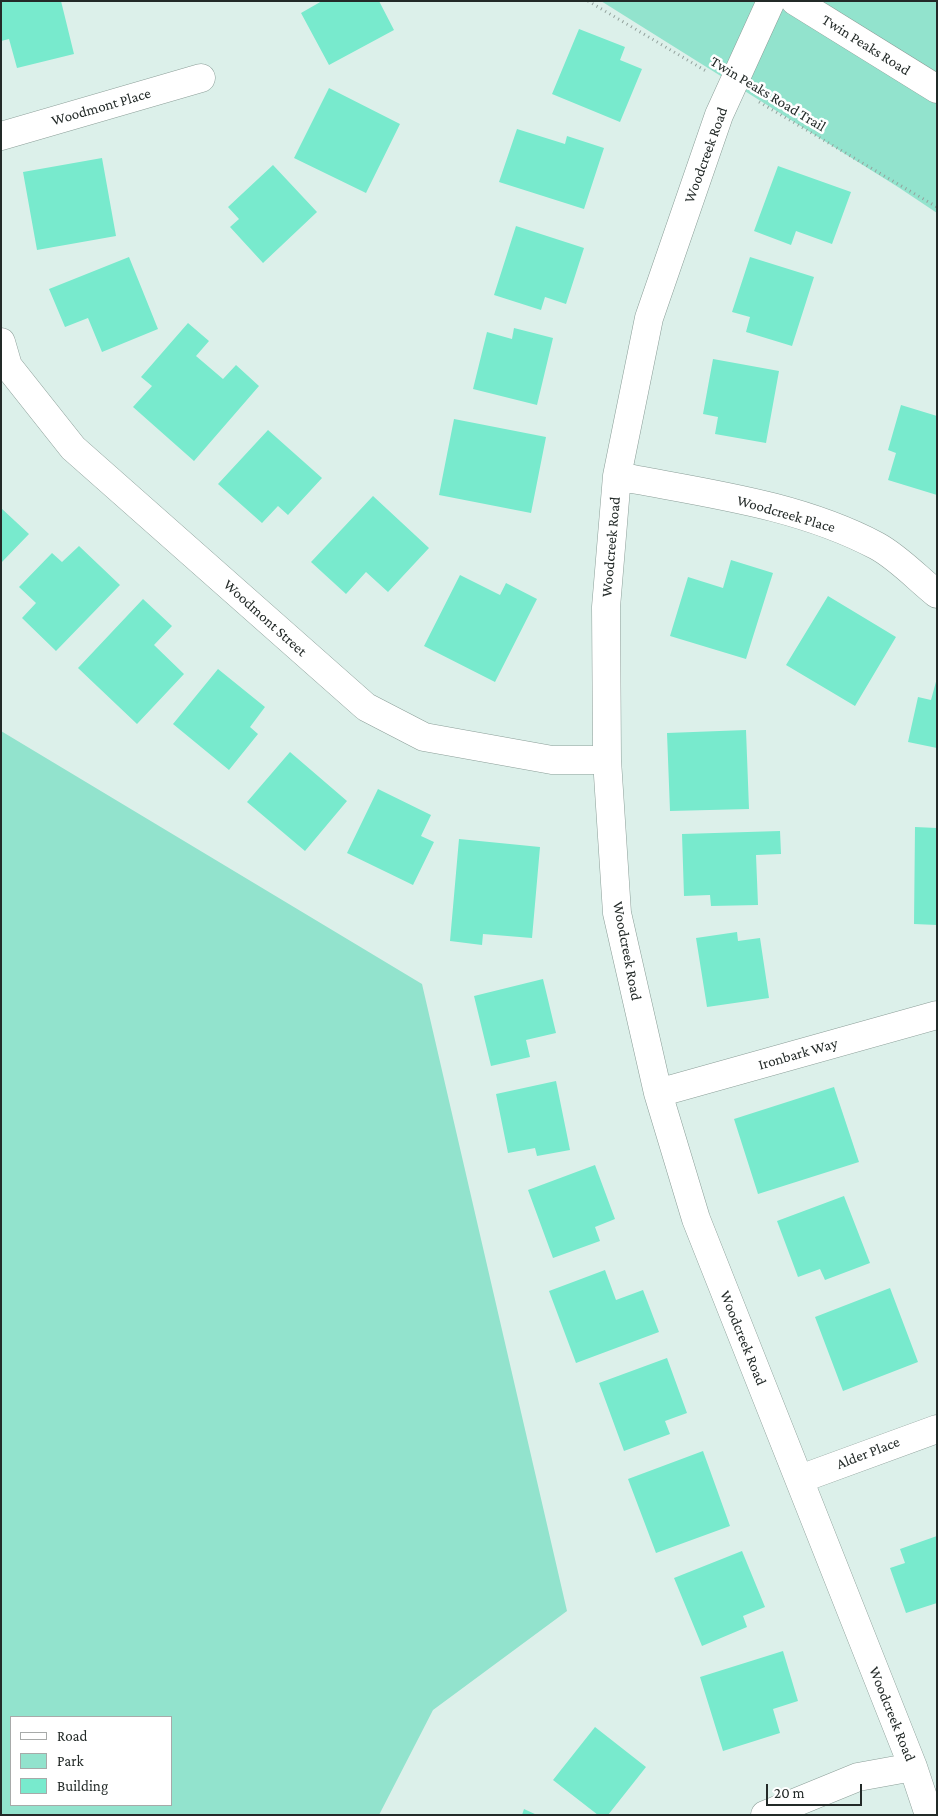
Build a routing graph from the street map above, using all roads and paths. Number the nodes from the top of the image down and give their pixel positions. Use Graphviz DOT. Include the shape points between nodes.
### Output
graph roads {
  1 [pos="588,1"];
  2 [pos="770,1"];
  3 [pos="795,1"];
  4 [pos="201,78"];
  5 [pos="732,86"];
  6 [pos="937,89"];
  7 [pos="1,136"];
  8 [pos="937,207"];
  9 [pos="1,342"];
  10 [pos="617,476"];
  11 [pos="937,594"];
  12 [pos="607,760"];
  13 [pos="937,1015"];
  14 [pos="658,1093"];
  15 [pos="937,1428"];
  16 [pos="800,1479"];
  17 [pos="914,1767"];
  18 [pos="764,1815"];
  19 [pos="929,1815"];
  1 -- 5 [label="path, Twin Peaks Road Trail"];
  2 -- 5 [label="street, Woodcreek Road"];
  3 -- 6 [label="street, Twin Peaks Road"];
  4 -- 7 [label="street, Woodmont Place"];
  5 -- 8 [label="path, Twin Peaks Road Trail"];
  5 -- 10 [label="street, Woodcreek Road" via="649,318"];
  9 -- 12 [label="street, Woodmont Street" via="8,366 73,448 366,707 424,738 552,760"];
  10 -- 11 [label="street, Woodcreek Place" via="745,501 831,525 879,547"];
  10 -- 12 [label="street, Woodcreek Road" via="606,607"];
  12 -- 14 [label="street, Woodcreek Road" via="617,913"];
  13 -- 14 [label="street, Ironbark Way"];
  14 -- 16 [label="street, Woodcreek Road" via="696,1219"];
  15 -- 16 [label="street, Alder Place"];
  16 -- 17 [label="street, Woodcreek Road"];
  17 -- 18 [label="street" via="858,1777"];
  17 -- 19 [label="street, Woodcreek Road"];
}
